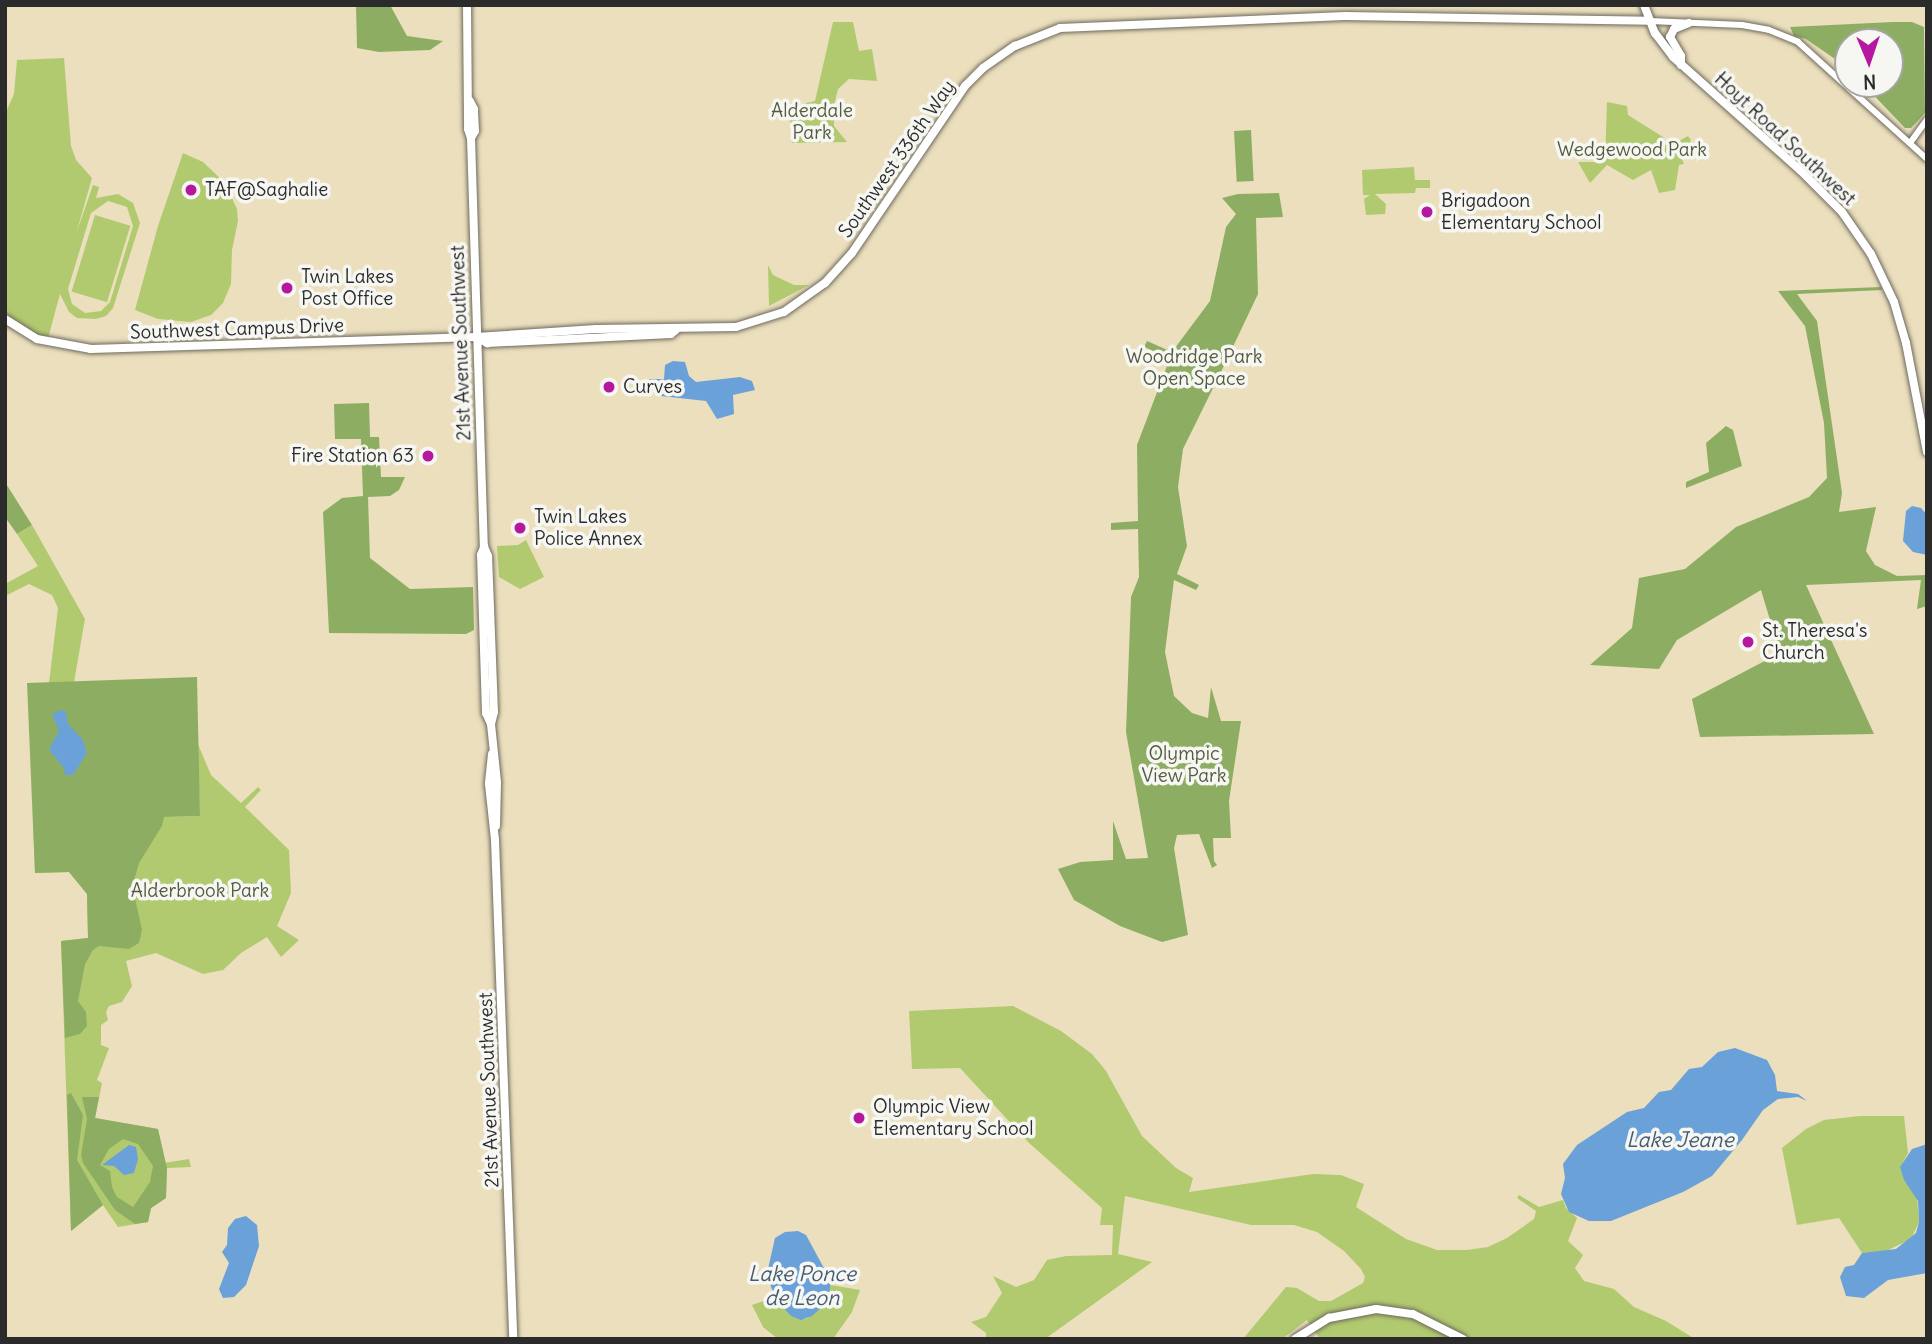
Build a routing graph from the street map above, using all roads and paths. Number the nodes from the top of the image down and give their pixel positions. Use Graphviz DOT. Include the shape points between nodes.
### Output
graph roads {
  1 [pos="467,5"];
  2 [pos="1344,5"];
  3 [pos="1644,5"];
  4 [pos="1345,16"];
  5 [pos="1650,21"];
  6 [pos="1689,23"];
  7 [pos="1681,65"];
  8 [pos="1927,120"];
  9 [pos="1910,143"];
  10 [pos="1927,159"];
  11 [pos="5,318"];
  12 [pos="596,329"];
  13 [pos="676,330"];
  14 [pos="476,337"];
  15 [pos="575,338"];
  16 [pos="1927,452"];
  17 [pos="513,1339"];
  18 [pos="1295,1339"];
  19 [pos="1463,1339"];
  1 -- 14 [label="main road, 21st Avenue Southwest"];
  2 -- 4 [label="street"];
  3 -- 5 [label="main road, Hoyt Road Southwest"];
  4 -- 5 [label="main road, Southwest 336th Way"];
  4 -- 13 [label="main road, Southwest 336th Way" via="1080,25 1060,27 1015,46 965,86 852,253 811,295 757,322"];
  5 -- 6 [label="street"];
  5 -- 7 [label="main road, Hoyt Road Southwest" via="1664,47"];
  6 -- 7 [label="main road" via="1674,29 1670,37"];
  6 -- 9 [label="street" via="1769,30 1811,51"];
  7 -- 16 [label="main road, Hoyt Road Southwest" via="1800,170 1842,212 1871,254 1894,302 1906,343"];
  8 -- 9 [label="street"];
  9 -- 10 [label="street"];
  11 -- 14 [label="main road, Southwest Campus Drive" via="37,339 91,349"];
  12 -- 13 [label="main road"];
  12 -- 14 [label="main road"];
  12 -- 15 [label="main road"];
  13 -- 15 [label="main road" via="671,334"];
  14 -- 15 [label="main road" via="488,343"];
  14 -- 17 [label="main road, 21st Avenue Southwest" via="494,712 489,784 495,840"];
  18 -- 19 [label="main road" via="1329,1318 1376,1309 1413,1314"];
}
